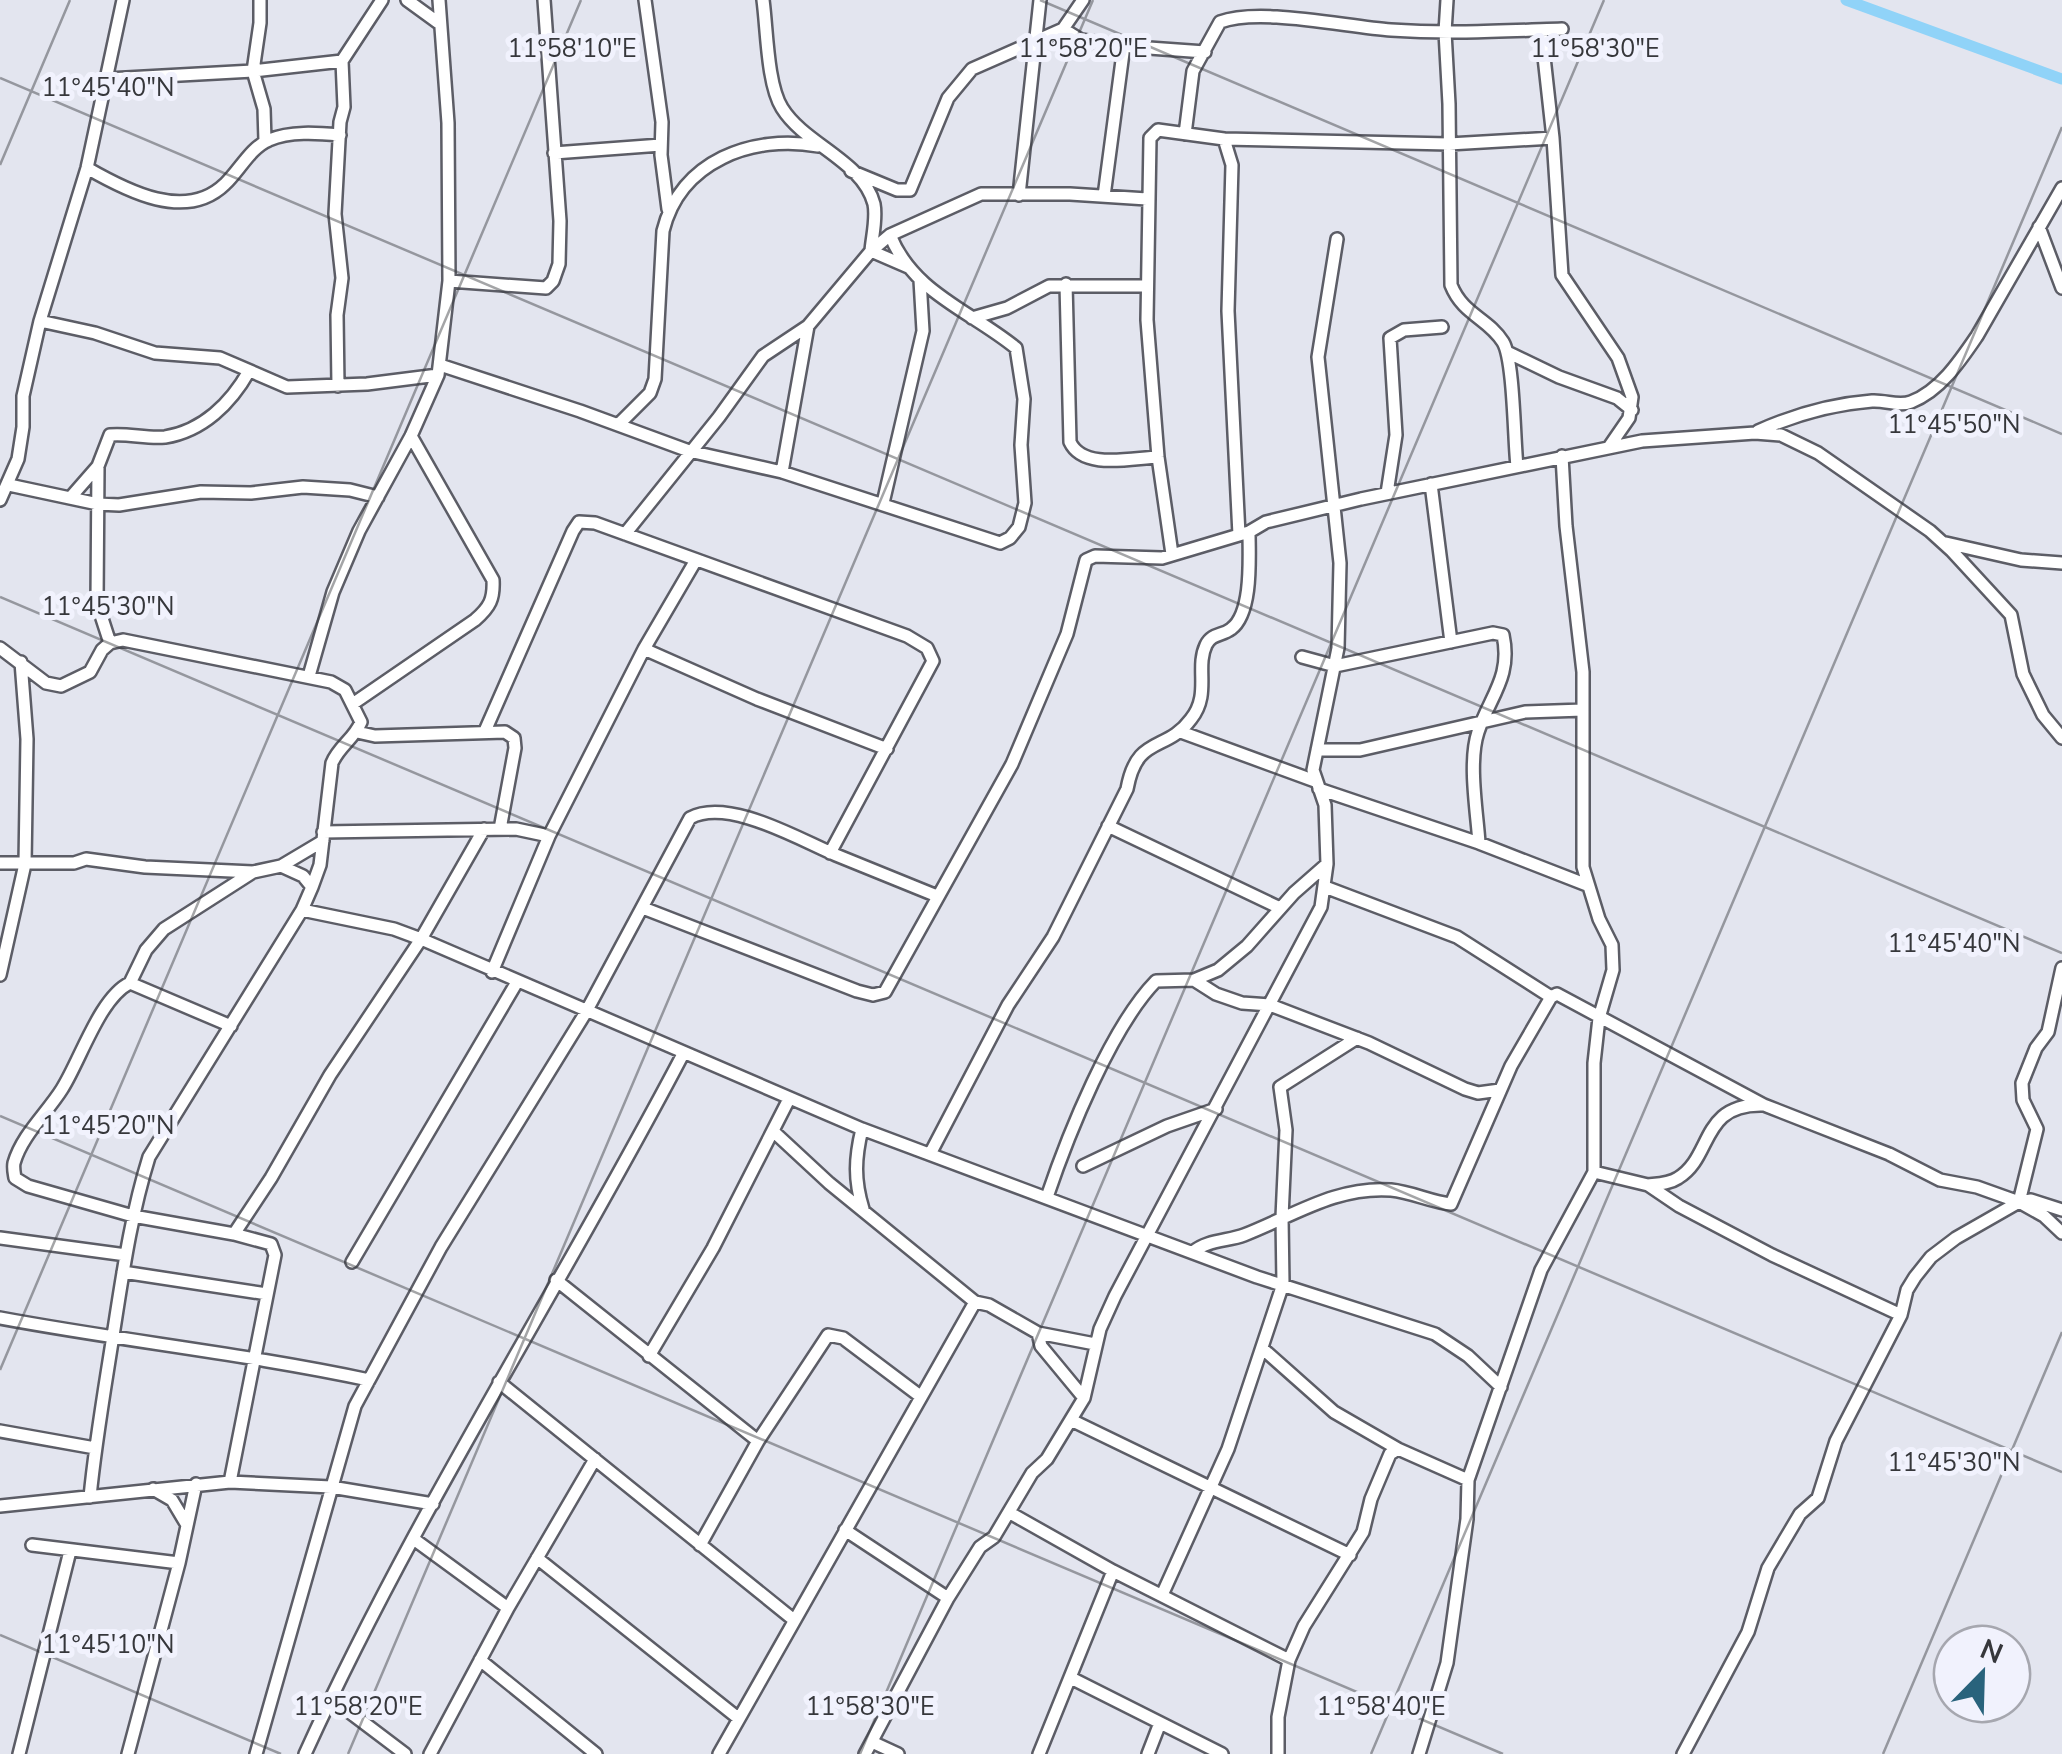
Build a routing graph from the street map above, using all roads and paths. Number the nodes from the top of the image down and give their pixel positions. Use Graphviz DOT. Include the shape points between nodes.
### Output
graph roads {
  1 [pos="123,0"];
  2 [pos="260,0"];
  3 [pos="382,0"];
  4 [pos="408,0"];
  5 [pos="440,0"];
  6 [pos="544,0"];
  7 [pos="645,0"];
  8 [pos="762,0"];
  9 [pos="1040,0"];
  10 [pos="1083,0"];
  11 [pos="1447,0"];
  12 [pos="440,24"];
  13 [pos="1562,29"];
  14 [pos="1062,30"];
  15 [pos="1541,30"];
  16 [pos="1444,32"];
  17 [pos="1036,44"];
  18 [pos="1120,46"];
  19 [pos="1205,52"];
  20 [pos="342,62"];
  21 [pos="252,71"];
  22 [pos="108,79"];
  23 [pos="1186,134"];
  24 [pos="340,135"];
  25 [pos="1553,138"];
  26 [pos="1224,139"];
  27 [pos="266,141"];
  28 [pos="1449,144"];
  29 [pos="661,145"];
  30 [pos="818,146"];
  31 [pos="554,153"];
  32 [pos="87,168"];
  33 [pos="851,170"];
  34 [pos="2062,188"];
  35 [pos="1019,195"];
  36 [pos="1104,196"];
  37 [pos="1148,199"];
  38 [pos="668,210"];
  39 [pos="2039,227"];
  40 [pos="890,235"];
  41 [pos="1337,239"];
  42 [pos="870,252"];
  43 [pos="908,267"];
  44 [pos="920,280"];
  45 [pos="449,281"];
  46 [pos="1066,284"];
  47 [pos="1145,286"];
  48 [pos="2062,288"];
  49 [pos="971,318"];
  50 [pos="40,321"];
  51 [pos="808,326"];
  52 [pos="1442,328"];
  53 [pos="1507,352"];
  54 [pos="439,370"];
  55 [pos="249,372"];
  56 [pos="338,386"];
  57 [pos="1632,410"];
  58 [pos="620,424"];
  59 [pos="1754,432"];
  60 [pos="411,436"];
  61 [pos="1609,447"];
  62 [pos="690,451"];
  63 [pos="1562,456"];
  64 [pos="1158,457"];
  65 [pos="98,466"];
  66 [pos="1516,466"];
  67 [pos="782,472"];
  68 [pos="1430,484"];
  69 [pos="9,485"];
  70 [pos="1388,493"];
  71 [pos="378,496"];
  72 [pos="70,498"];
  73 [pos="0,500"];
  74 [pos="98,504"];
  75 [pos="883,504"];
  76 [pos="1335,507"];
  77 [pos="625,534"];
  78 [pos="1244,534"];
  79 [pos="1942,542"];
  80 [pos="1172,554"];
  81 [pos="696,560"];
  82 [pos="2062,563"];
  83 [pos="1451,642"];
  84 [pos="110,643"];
  85 [pos="0,649"];
  86 [pos="644,649"];
  87 [pos="1302,657"];
  88 [pos="21,661"];
  89 [pos="1335,666"];
  90 [pos="310,676"];
  91 [pos="354,703"];
  92 [pos="1582,710"];
  93 [pos="1484,720"];
  94 [pos="359,727"];
  95 [pos="485,731"];
  96 [pos="1180,732"];
  97 [pos="2062,738"];
  98 [pos="886,749"];
  99 [pos="1318,750"];
  100 [pos="1317,785"];
  101 [pos="1108,826"];
  102 [pos="484,829"];
  103 [pos="500,829"];
  104 [pos="549,836"];
  105 [pos="322,837"];
  106 [pos="1479,844"];
  107 [pos="830,853"];
  108 [pos="0,863"];
  109 [pos="25,864"];
  110 [pos="1327,864"];
  111 [pos="282,866"];
  112 [pos="253,872"];
  113 [pos="1587,885"];
  114 [pos="312,888"];
  115 [pos="1326,888"];
  116 [pos="937,896"];
  117 [pos="643,908"];
  118 [pos="1280,908"];
  119 [pos="302,910"];
  120 [pos="421,939"];
  121 [pos="2062,968"];
  122 [pos="492,972"];
  123 [pos="0,975"];
  124 [pos="1194,980"];
  125 [pos="517,982"];
  126 [pos="130,983"];
  127 [pos="2060,989"];
  128 [pos="1551,997"];
  129 [pos="1270,1005"];
  130 [pos="586,1012"];
  131 [pos="1599,1018"];
  132 [pos="231,1026"];
  133 [pos="1356,1038"];
  134 [pos="683,1054"];
  135 [pos="1465,1089"];
  136 [pos="1500,1090"];
  137 [pos="789,1099"];
  138 [pos="1764,1104"];
  139 [pos="1216,1109"];
  140 [pos="1489,1115"];
  141 [pos="862,1129"];
  142 [pos="774,1132"];
  143 [pos="930,1154"];
  144 [pos="1083,1166"];
  145 [pos="1594,1172"];
  146 [pos="0,1175"];
  147 [pos="16,1178"];
  148 [pos="1648,1185"];
  149 [pos="1046,1198"];
  150 [pos="2019,1202"];
  151 [pos="863,1209"];
  152 [pos="2062,1210"];
  153 [pos="133,1216"];
  154 [pos="1282,1217"];
  155 [pos="2062,1233"];
  156 [pos="234,1234"];
  157 [pos="1150,1235"];
  158 [pos="0,1238"];
  159 [pos="1194,1252"];
  160 [pos="126,1255"];
  161 [pos="352,1262"];
  162 [pos="123,1272"];
  163 [pos="556,1280"];
  164 [pos="1284,1284"];
  165 [pos="267,1294"];
  166 [pos="975,1302"];
  167 [pos="1901,1315"];
  168 [pos="0,1318"];
  169 [pos="1038,1334"];
  170 [pos="112,1339"];
  171 [pos="1096,1344"];
  172 [pos="1262,1349"];
  173 [pos="649,1356"];
  174 [pos="253,1359"];
  175 [pos="369,1380"];
  176 [pos="499,1382"];
  177 [pos="1501,1387"];
  178 [pos="920,1396"];
  179 [pos="1084,1398"];
  180 [pos="1070,1420"];
  181 [pos="0,1431"];
  182 [pos="758,1442"];
  183 [pos="94,1448"];
  184 [pos="1398,1449"];
  185 [pos="595,1459"];
  186 [pos="1468,1480"];
  187 [pos="230,1482"];
  188 [pos="196,1484"];
  189 [pos="331,1487"];
  190 [pos="1210,1487"];
  191 [pos="152,1488"];
  192 [pos="90,1497"];
  193 [pos="433,1504"];
  194 [pos="0,1506"];
  195 [pos="1010,1513"];
  196 [pos="187,1525"];
  197 [pos="845,1530"];
  198 [pos="415,1540"];
  199 [pos="700,1544"];
  200 [pos="32,1545"];
  201 [pos="70,1551"];
  202 [pos="1350,1555"];
  203 [pos="537,1558"];
  204 [pos="179,1563"];
  205 [pos="1113,1571"];
  206 [pos="1162,1596"];
  207 [pos="948,1598"];
  208 [pos="508,1608"];
  209 [pos="794,1620"];
  210 [pos="480,1660"];
  211 [pos="1289,1660"];
  212 [pos="1070,1678"];
  213 [pos="331,1698"];
  214 [pos="738,1718"];
  215 [pos="1160,1723"];
  216 [pos="869,1748"];
  217 [pos="20,1754"];
  218 [pos="128,1754"];
  219 [pos="256,1754"];
  220 [pos="305,1754"];
  221 [pos="405,1754"];
  222 [pos="430,1754"];
  223 [pos="596,1754"];
  224 [pos="719,1754"];
  225 [pos="898,1754"];
  226 [pos="1040,1754"];
  227 [pos="1148,1754"];
  228 [pos="1222,1754"];
  229 [pos="1278,1754"];
  230 [pos="1419,1754"];
  231 [pos="1682,1754"];
  1 -- 22 [label="street"];
  2 -- 21 [label="street"];
  3 -- 20 [label="street"];
  4 -- 12 [label="street"];
  5 -- 12 [label="street"];
  6 -- 31 [label="street"];
  7 -- 29 [label="street"];
  8 -- 30 [label="street" via="778,98"];
  9 -- 17 [label="street"];
  10 -- 14 [label="street"];
  11 -- 16 [label="street"];
  12 -- 45 [label="street"];
  13 -- 15 [label="street"];
  14 -- 17 [label="street"];
  14 -- 18 [label="street"];
  15 -- 16 [label="street"];
  15 -- 25 [label="street"];
  16 -- 19 [label="street" via="1230,18 1220,22"];
  16 -- 28 [label="street"];
  17 -- 33 [label="street" via="972,69 948,98 910,190"];
  17 -- 35 [label="street"];
  18 -- 19 [label="street"];
  18 -- 36 [label="street"];
  19 -- 23 [label="street" via="1193,71"];
  20 -- 21 [label="street"];
  20 -- 24 [label="street"];
  21 -- 22 [label="street"];
  21 -- 27 [label="street"];
  22 -- 32 [label="street"];
  23 -- 26 [label="street"];
  23 -- 37 [label="street" via="1152,132"];
  24 -- 27 [label="street" via="288,134"];
  24 -- 56 [label="street" via="334,214 342,278"];
  25 -- 28 [label="street"];
  25 -- 57 [label="street" via="1562,275 1618,358"];
  26 -- 28 [label="street"];
  26 -- 78 [label="street" via="1232,165 1228,311"];
  27 -- 32 [label="street" via="205,200 137,195"];
  28 -- 53 [label="street" via="1451,285 1463,308"];
  29 -- 31 [label="street"];
  29 -- 38 [label="street"];
  30 -- 33 [label="street"];
  30 -- 38 [label="street" via="746,147 685,183"];
  31 -- 45 [label="street" via="560,221 553,282 546,288"];
  32 -- 50 [label="street"];
  33 -- 42 [label="street" via="874,204"];
  34 -- 39 [label="street"];
  35 -- 36 [label="street"];
  35 -- 40 [label="street" via="981,194"];
  36 -- 37 [label="street"];
  37 -- 47 [label="street"];
  38 -- 58 [label="street" via="654,379 650,393"];
  39 -- 48 [label="street"];
  39 -- 59 [label="street" via="1962,359 1926,394 1901,404 1878,400 1795,416"];
  40 -- 42 [label="street"];
  40 -- 43 [label="street"];
  41 -- 76 [label="street" via="1318,358"];
  42 -- 43 [label="street"];
  42 -- 51 [label="street"];
  43 -- 44 [label="street"];
  44 -- 49 [label="street"];
  44 -- 75 [label="street" via="923,331"];
  45 -- 54 [label="street"];
  46 -- 47 [label="street"];
  46 -- 49 [label="street"];
  46 -- 64 [label="street" via="1075,454"];
  47 -- 64 [label="street"];
  49 -- 75 [label="street" via="1016,348 1024,399 1025,504 1019,527 1000,543"];
  50 -- 55 [label="street" via="155,353 220,358"];
  50 -- 69 [label="street"];
  51 -- 62 [label="street" via="763,356"];
  51 -- 67 [label="street"];
  52 -- 70 [label="street" via="1404,330 1390,338 1396,435"];
  53 -- 57 [label="street"];
  53 -- 66 [label="street"];
  54 -- 56 [label="street"];
  54 -- 58 [label="street"];
  54 -- 60 [label="street"];
  55 -- 56 [label="street" via="287,387"];
  55 -- 65 [label="street" via="220,411 196,426 163,437 110,436"];
  57 -- 61 [label="street"];
  58 -- 62 [label="street"];
  59 -- 61 [label="street"];
  59 -- 79 [label="street" via="1781,435 1818,453"];
  60 -- 71 [label="street"];
  60 -- 91 [label="street" via="493,580 494,596 475,620"];
  61 -- 63 [label="street"];
  62 -- 67 [label="street"];
  62 -- 77 [label="street"];
  63 -- 66 [label="street"];
  63 -- 92 [label="street"];
  64 -- 80 [label="street"];
  65 -- 72 [label="street"];
  65 -- 74 [label="street"];
  66 -- 68 [label="street"];
  67 -- 75 [label="street"];
  68 -- 70 [label="street"];
  68 -- 83 [label="street"];
  69 -- 72 [label="street"];
  69 -- 73 [label="street"];
  70 -- 76 [label="street"];
  71 -- 74 [label="street" via="304,487"];
  71 -- 90 [label="street" via="333,592"];
  72 -- 74 [label="street"];
  74 -- 84 [label="street" via="97,603"];
  76 -- 78 [label="street" via="1266,522"];
  76 -- 89 [label="street"];
  77 -- 81 [label="street"];
  77 -- 95 [label="street" via="579,522"];
  78 -- 80 [label="street"];
  78 -- 96 [label="street" via="1249,578 1240,618 1205,646 1204,690"];
  79 -- 82 [label="street"];
  79 -- 97 [label="street" via="2011,615 2023,674 2042,716"];
  80 -- 116 [label="street" via="1086,560 1067,634 1036,710"];
  81 -- 86 [label="street"];
  81 -- 98 [label="street" via="927,648 933,661"];
  83 -- 89 [label="street"];
  83 -- 93 [label="street" via="1503,635 1506,670"];
  84 -- 88 [label="street" via="90,672 61,686 46,684"];
  84 -- 90 [label="street" via="123,640"];
  85 -- 88 [label="street"];
  86 -- 98 [label="street"];
  86 -- 104 [label="street"];
  87 -- 89 [label="street"];
  88 -- 109 [label="street"];
  89 -- 99 [label="street"];
  90 -- 91 [label="street" via="331,682"];
  91 -- 94 [label="street"];
  92 -- 93 [label="street"];
  92 -- 113 [label="street"];
  93 -- 99 [label="street" via="1360,750"];
  93 -- 106 [label="street" via="1475,758"];
  94 -- 95 [label="street" via="374,736"];
  94 -- 105 [label="street" via="332,763"];
  95 -- 103 [label="street" via="514,738"];
  96 -- 100 [label="street"];
  96 -- 101 [label="street" via="1133,763"];
  98 -- 107 [label="street"];
  99 -- 100 [label="street"];
  100 -- 106 [label="street"];
  100 -- 110 [label="street" via="1325,805"];
  101 -- 118 [label="street"];
  101 -- 143 [label="street"];
  102 -- 103 [label="street"];
  102 -- 105 [label="street"];
  102 -- 120 [label="street"];
  103 -- 104 [label="street"];
  104 -- 122 [label="street"];
  105 -- 111 [label="street"];
  105 -- 114 [label="street"];
  106 -- 113 [label="street"];
  107 -- 116 [label="street"];
  107 -- 117 [label="street" via="757,821 700,812 680,834"];
  108 -- 109 [label="street"];
  109 -- 112 [label="street" via="86,859"];
  109 -- 123 [label="street"];
  110 -- 115 [label="street"];
  110 -- 118 [label="street"];
  111 -- 112 [label="street"];
  111 -- 114 [label="street"];
  112 -- 126 [label="street" via="164,928"];
  113 -- 131 [label="street" via="1612,945"];
  114 -- 119 [label="street"];
  115 -- 128 [label="street" via="1457,936"];
  115 -- 129 [label="street"];
  116 -- 117 [label="street" via="885,992 873,995"];
  117 -- 130 [label="street"];
  118 -- 124 [label="street" via="1218,970"];
  119 -- 120 [label="street"];
  119 -- 132 [label="street"];
  120 -- 122 [label="street"];
  120 -- 156 [label="street"];
  121 -- 127 [label="street"];
  122 -- 125 [label="street"];
  124 -- 129 [label="street" via="1242,1003"];
  124 -- 149 [label="street" via="1156,980 1144,994 1068,1136"];
  125 -- 130 [label="street"];
  125 -- 161 [label="street"];
  126 -- 132 [label="street"];
  126 -- 147 [label="street" via="100,1018 64,1087 25,1141 13,1166"];
  127 -- 150 [label="street" via="2022,1083 2037,1129"];
  128 -- 131 [label="street" via="1557,994"];
  128 -- 136 [label="street"];
  129 -- 133 [label="street"];
  129 -- 139 [label="street"];
  130 -- 134 [label="street"];
  130 -- 175 [label="street" via="441,1246"];
  131 -- 138 [label="street"];
  131 -- 145 [label="street"];
  132 -- 153 [label="street" via="149,1158"];
  133 -- 135 [label="street"];
  133 -- 154 [label="street" via="1280,1087 1286,1130"];
  134 -- 137 [label="street"];
  134 -- 163 [label="street"];
  135 -- 136 [label="street"];
  135 -- 140 [label="street"];
  136 -- 140 [label="street"];
  137 -- 141 [label="street"];
  137 -- 142 [label="street"];
  138 -- 148 [label="street" via="1745,1104 1724,1115 1682,1176"];
  138 -- 150 [label="street" via="1940,1180"];
  139 -- 144 [label="street"];
  139 -- 157 [label="street"];
  140 -- 154 [label="street" via="1451,1204 1373,1190 1342,1193"];
  141 -- 143 [label="street"];
  141 -- 151 [label="street" via="855,1160"];
  142 -- 151 [label="street"];
  142 -- 173 [label="street"];
  143 -- 149 [label="street"];
  145 -- 148 [label="street"];
  145 -- 177 [label="street" via="1541,1270"];
  146 -- 147 [label="street"];
  147 -- 153 [label="street"];
  148 -- 167 [label="street" via="1772,1255"];
  149 -- 157 [label="street"];
  150 -- 152 [label="street"];
  150 -- 155 [label="street"];
  150 -- 167 [label="street" via="1930,1257 1907,1290"];
  151 -- 166 [label="street"];
  153 -- 156 [label="street"];
  153 -- 160 [label="street"];
  154 -- 159 [label="street"];
  154 -- 164 [label="street"];
  156 -- 165 [label="street" via="274,1246"];
  157 -- 159 [label="street"];
  157 -- 171 [label="street"];
  158 -- 160 [label="street"];
  159 -- 164 [label="street"];
  160 -- 162 [label="street"];
  162 -- 165 [label="street"];
  162 -- 170 [label="street"];
  163 -- 173 [label="street"];
  163 -- 176 [label="street"];
  164 -- 172 [label="street"];
  164 -- 177 [label="street" via="1435,1334"];
  165 -- 174 [label="street"];
  166 -- 169 [label="street"];
  166 -- 178 [label="street"];
  167 -- 231 [label="street" via="1836,1441 1818,1498 1800,1514 1768,1568 1748,1632"];
  168 -- 170 [label="street"];
  169 -- 171 [label="street"];
  169 -- 179 [label="street"];
  170 -- 174 [label="street"];
  170 -- 183 [label="street"];
  171 -- 179 [label="street"];
  172 -- 184 [label="street" via="1334,1412"];
  172 -- 190 [label="street"];
  173 -- 182 [label="street"];
  174 -- 175 [label="street"];
  174 -- 187 [label="street"];
  175 -- 189 [label="street"];
  176 -- 185 [label="street"];
  176 -- 193 [label="street"];
  177 -- 186 [label="street"];
  178 -- 182 [label="street" via="842,1338 828,1335"];
  178 -- 197 [label="street"];
  179 -- 180 [label="street"];
  180 -- 190 [label="street"];
  180 -- 195 [label="street"];
  181 -- 183 [label="street"];
  182 -- 199 [label="street"];
  183 -- 192 [label="street"];
  184 -- 186 [label="street"];
  184 -- 202 [label="street" via="1390,1454"];
  185 -- 199 [label="street"];
  185 -- 203 [label="street"];
  186 -- 230 [label="street" via="1447,1663"];
  187 -- 188 [label="street"];
  187 -- 189 [label="street"];
  188 -- 191 [label="street"];
  188 -- 196 [label="street"];
  189 -- 193 [label="street"];
  189 -- 219 [label="street"];
  190 -- 202 [label="street"];
  190 -- 206 [label="street"];
  191 -- 192 [label="street"];
  191 -- 196 [label="street" via="172,1500"];
  192 -- 194 [label="street"];
  193 -- 198 [label="street"];
  195 -- 205 [label="street"];
  195 -- 207 [label="street"];
  196 -- 204 [label="street"];
  197 -- 207 [label="street"];
  197 -- 209 [label="street"];
  198 -- 208 [label="street"];
  198 -- 213 [label="street"];
  199 -- 209 [label="street"];
  200 -- 201 [label="street"];
  201 -- 204 [label="street"];
  201 -- 217 [label="street"];
  202 -- 211 [label="street"];
  203 -- 208 [label="street"];
  203 -- 214 [label="street"];
  204 -- 218 [label="street"];
  205 -- 206 [label="street"];
  205 -- 212 [label="street"];
  206 -- 211 [label="street"];
  207 -- 216 [label="street"];
  208 -- 210 [label="street"];
  209 -- 214 [label="street"];
  210 -- 222 [label="street"];
  210 -- 223 [label="street"];
  211 -- 229 [label="street"];
  212 -- 215 [label="street"];
  212 -- 226 [label="street"];
  213 -- 220 [label="street"];
  213 -- 221 [label="street"];
  214 -- 224 [label="street"];
  215 -- 227 [label="street"];
  215 -- 228 [label="street"];
  216 -- 225 [label="street"];
}
